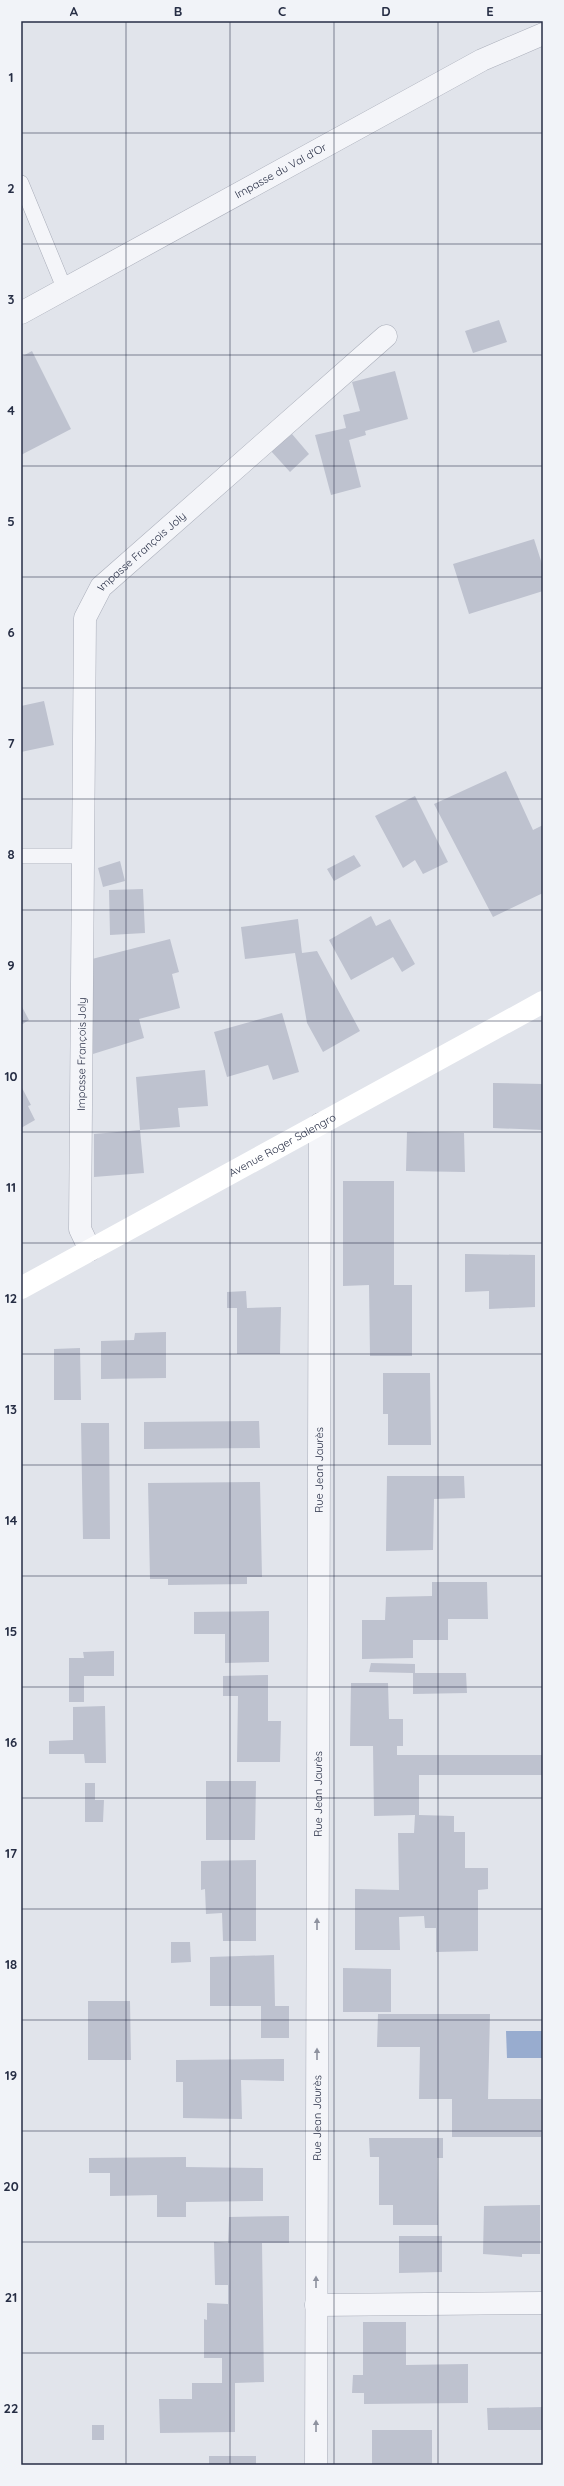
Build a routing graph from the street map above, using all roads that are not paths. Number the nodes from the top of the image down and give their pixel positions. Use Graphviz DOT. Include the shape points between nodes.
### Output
graph roads {
  1 [pos="543,34"];
  2 [pos="21,183"];
  3 [pos="65,290"];
  4 [pos="21,313"];
  5 [pos="386,336"];
  6 [pos="21,856"];
  7 [pos="82,856"];
  8 [pos="543,1002"];
  9 [pos="320,1124"];
  10 [pos="90,1250"];
  11 [pos="21,1288"];
  12 [pos="543,2303"];
  13 [pos="316,2305"];
  14 [pos="316,2465"];
  1 -- 3 [label="street, Impasse du Val d'Or" via="482,60"];
  2 -- 3 [label="lane"];
  3 -- 4 [label="street, Impasse du Val d'Or"];
  5 -- 7 [label="street, Impasse François Joly" via="101,587 85,618"];
  6 -- 7 [label="lane"];
  7 -- 10 [label="street, Impasse François Joly" via="80,1229"];
  8 -- 9 [label="street, Avenue Roger Salengro"];
  9 -- 10 [label="street, Avenue Roger Salengro"];
  13 -- 9 [label="street, Rue Jean Jaurès, one-way"];
  10 -- 11 [label="street, Avenue Roger Salengro"];
  12 -- 13 [label="street"];
  14 -- 13 [label="street, Rue Jean Jaurès, one-way"];
}
